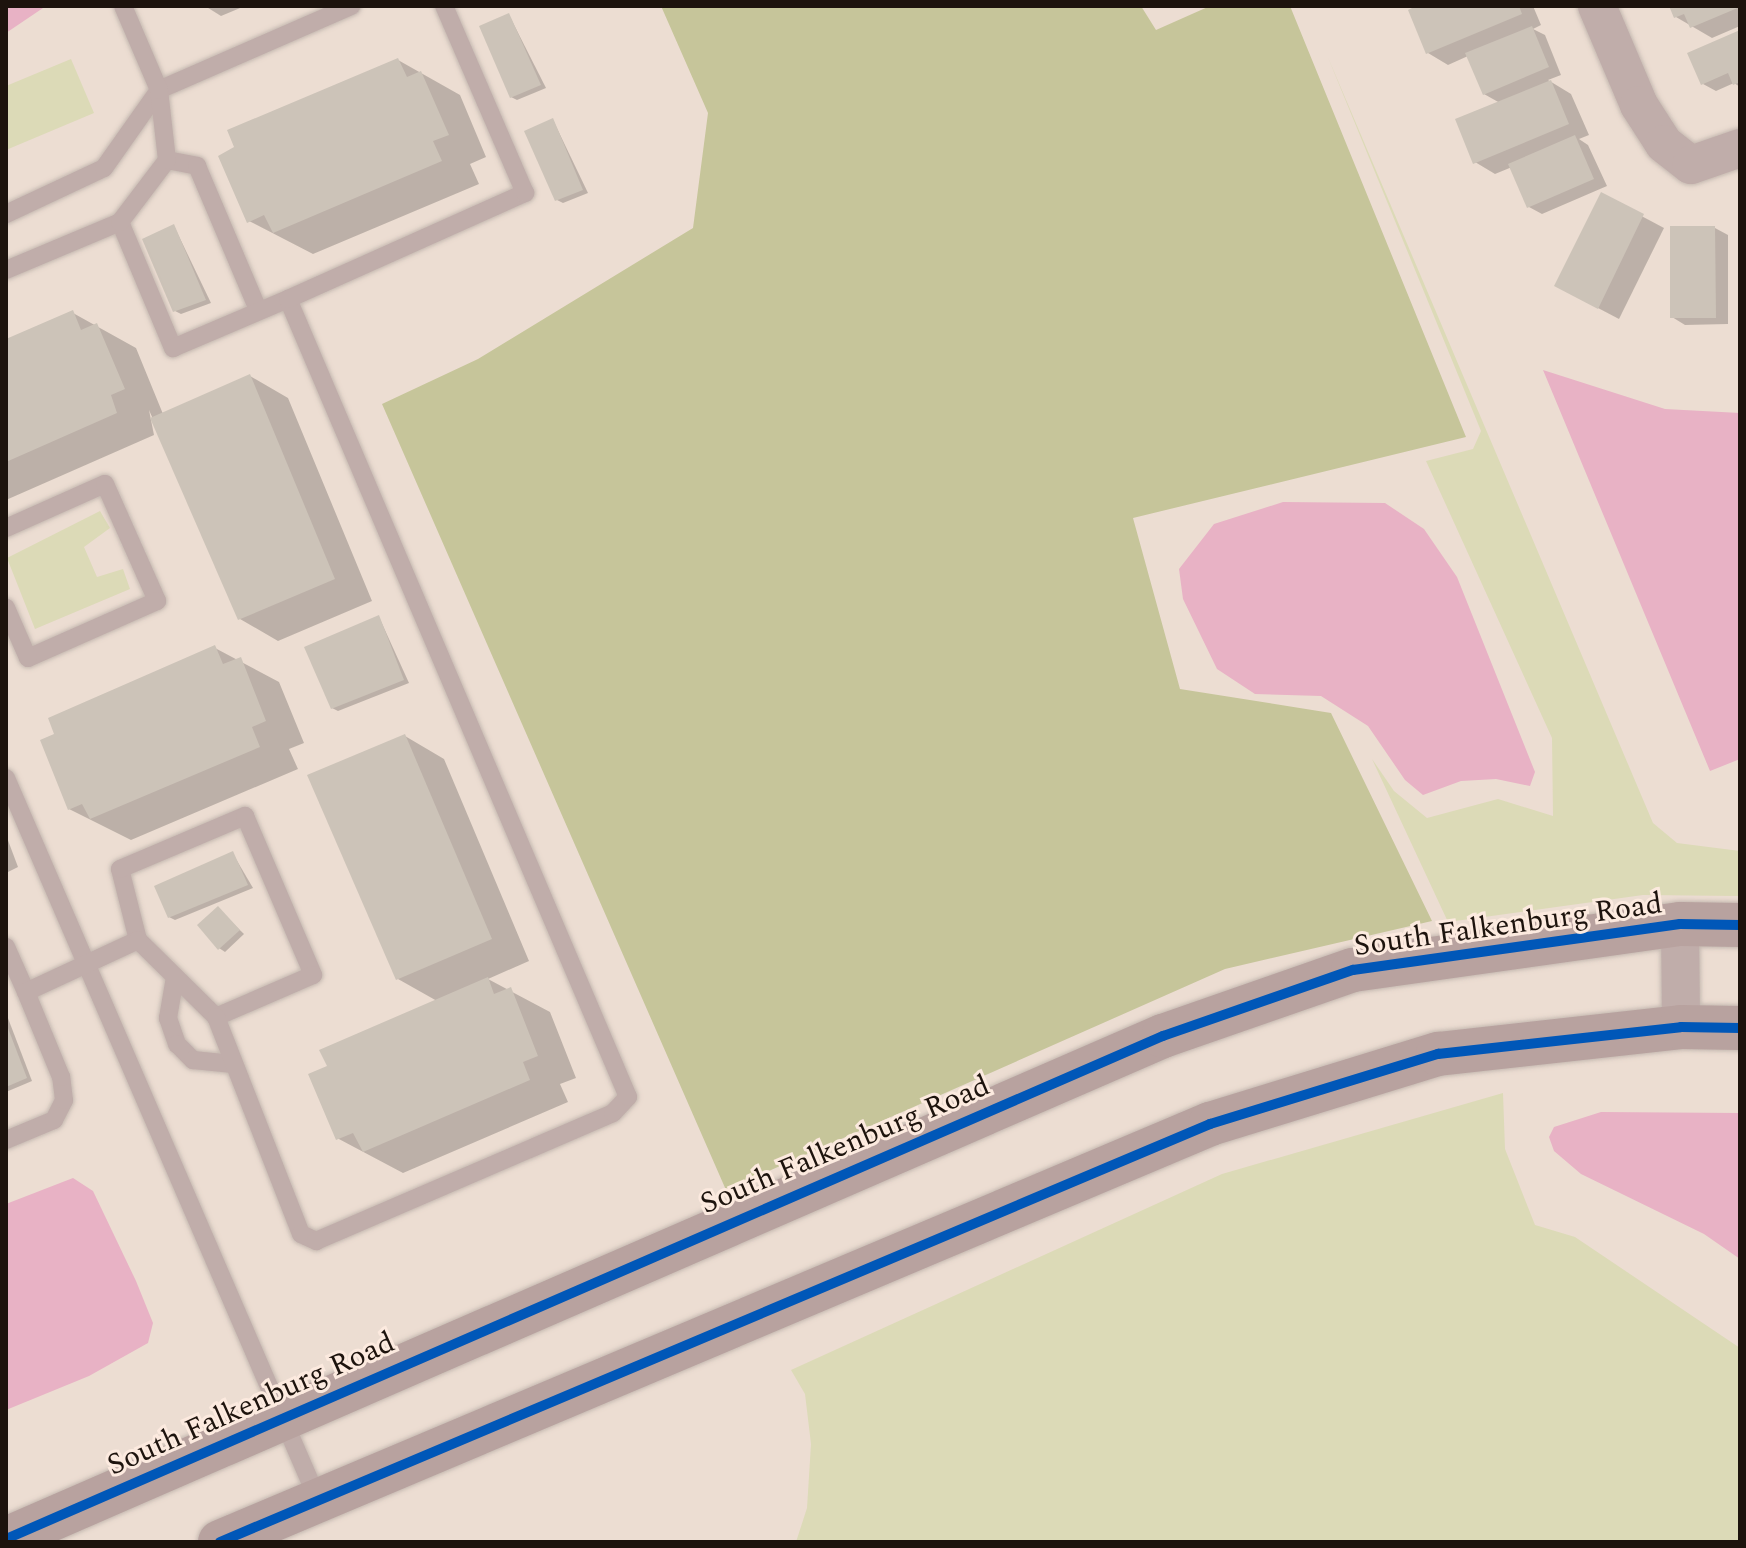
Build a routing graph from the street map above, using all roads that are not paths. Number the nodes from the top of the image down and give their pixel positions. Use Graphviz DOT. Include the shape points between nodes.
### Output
graph roads {
  1 [pos="123,6"];
  2 [pos="351,6"];
  3 [pos="444,6"];
  4 [pos="1597,6"];
  5 [pos="159,90"];
  6 [pos="1740,148"];
  7 [pos="167,160"];
  8 [pos="6,214"];
  9 [pos="120,222"];
  10 [pos="6,270"];
  11 [pos="288,299"];
  12 [pos="258,310"];
  13 [pos="6,528"];
  14 [pos="6,608"];
  15 [pos="6,778"];
  16 [pos="1680,924"];
  17 [pos="1740,925"];
  18 [pos="138,940"];
  19 [pos="6,947"];
  20 [pos="86,962"];
  21 [pos="175,977"];
  22 [pos="26,992"];
  23 [pos="216,1017"];
  24 [pos="1681,1027"];
  25 [pos="1740,1028"];
  26 [pos="233,1064"];
  27 [pos="6,1140"];
  28 [pos="280,1417"];
  29 [pos="318,1500"];
  30 [pos="6,1539"];
  31 [pos="220,1542"];
  1 -- 5 [label="lane"];
  2 -- 5 [label="lane"];
  3 -- 11 [label="lane" via="525,193"];
  4 -- 6 [label="street" via="1639,105 1664,144 1691,165"];
  5 -- 7 [label="lane"];
  5 -- 8 [label="lane" via="104,168"];
  7 -- 9 [label="lane"];
  7 -- 12 [label="lane" via="197,166"];
  9 -- 10 [label="lane"];
  9 -- 12 [label="lane" via="173,348"];
  11 -- 12 [label="lane"];
  11 -- 26 [label="lane" via="628,1097 613,1113 316,1241 301,1234"];
  13 -- 14 [label="lane" via="105,484 157,601 28,658"];
  15 -- 20 [label="lane"];
  16 -- 17 [label="street, South Falkenburg Road"];
  16 -- 24 [label="street"];
  16 -- 28 [label="street, South Falkenburg Road" via="1353,970 1163,1036"];
  18 -- 20 [label="lane"];
  18 -- 21 [label="lane"];
  18 -- 23 [label="lane" via="120,869 245,816 313,975"];
  19 -- 22 [label="lane"];
  20 -- 22 [label="lane"];
  20 -- 28 [label="lane"];
  21 -- 23 [label="lane"];
  21 -- 26 [label="lane" via="168,1018 177,1044 193,1060"];
  22 -- 27 [label="lane" via="61,1077 64,1100 54,1120"];
  23 -- 26 [label="lane"];
  24 -- 25 [label="street"];
  24 -- 29 [label="street" via="1438,1054 1210,1124"];
  28 -- 29 [label="lane"];
  28 -- 30 [label="street, South Falkenburg Road"];
  29 -- 31 [label="street"];
}
